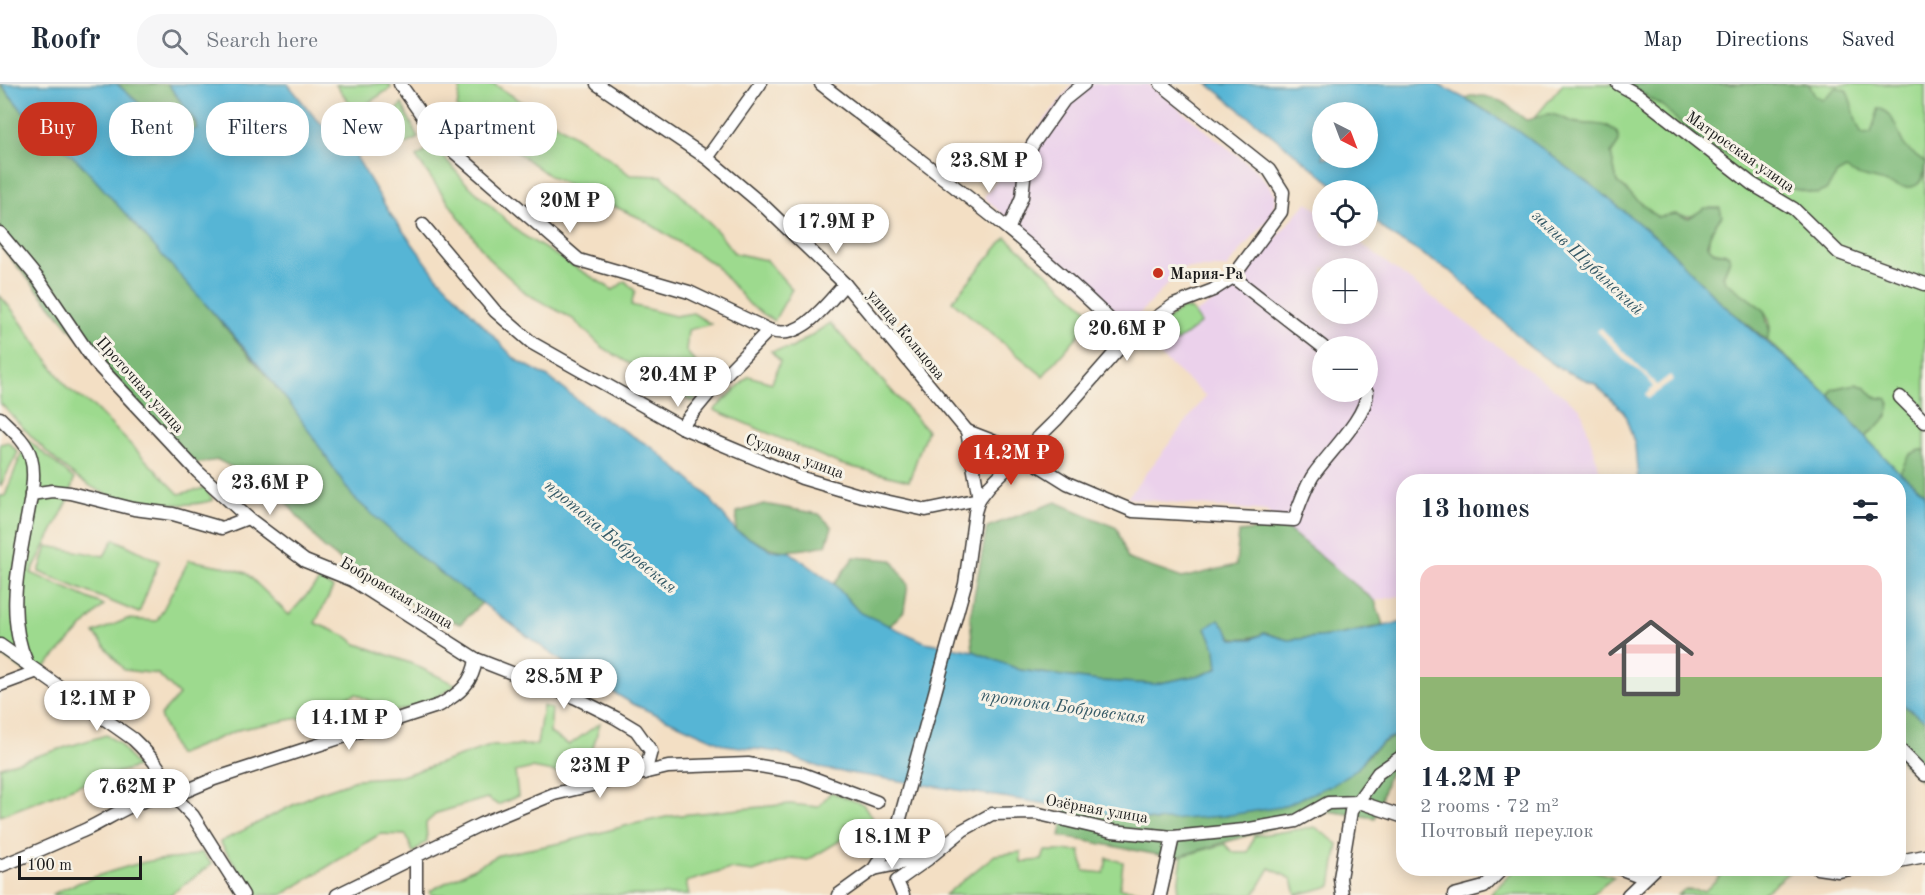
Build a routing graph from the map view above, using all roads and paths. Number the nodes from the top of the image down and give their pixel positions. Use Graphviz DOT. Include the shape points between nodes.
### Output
graph roads {
  1 [pos="400,84"];
  2 [pos="597,84"];
  3 [pos="760,84"];
  4 [pos="821,84"];
  5 [pos="1084,84"];
  6 [pos="1161,84"];
  7 [pos="1618,84"];
  8 [pos="707,158"];
  9 [pos="423,225"];
  10 [pos="1009,228"];
  11 [pos="0,233"];
  12 [pos="1233,277"];
  13 [pos="845,284"];
  14 [pos="1925,284"];
  15 [pos="769,330"];
  16 [pos="1128,338"];
  17 [pos="1312,339"];
  18 [pos="1900,398"];
  19 [pos="1366,402"];
  20 [pos="0,418"];
  21 [pos="1925,422"];
  22 [pos="681,427"];
  23 [pos="967,431"];
  24 [pos="1022,454"];
  25 [pos="31,494"];
  26 [pos="979,499"];
  27 [pos="248,518"];
  28 [pos="0,645"];
  29 [pos="476,659"];
  30 [pos="32,670"];
  31 [pos="0,685"];
  32 [pos="1906,756"];
  33 [pos="1396,761"];
  34 [pos="645,773"];
  35 [pos="1925,775"];
  36 [pos="174,796"];
  37 [pos="877,802"];
  38 [pos="1359,802"];
  39 [pos="1396,814"];
  40 [pos="1173,837"];
  41 [pos="1925,856"];
  42 [pos="930,857"];
  43 [pos="416,858"];
  44 [pos="1906,860"];
  45 [pos="0,866"];
  46 [pos="874,869"];
  47 [pos="1495,876"];
  48 [pos="1638,876"];
  49 [pos="1648,876"];
  50 [pos="1645,879"];
  51 [pos="243,895"];
  52 [pos="337,895"];
  53 [pos="416,895"];
  54 [pos="838,895"];
  55 [pos="903,895"];
  56 [pos="1160,895"];
  57 [pos="1342,895"];
  58 [pos="1454,895"];
  59 [pos="1628,895"];
  1 -- 15 [label="street" via="438,138 579,260 689,292"];
  2 -- 8 [label="street, улица Кольцова"];
  3 -- 8 [label="street"];
  4 -- 10 [label="street"];
  5 -- 10 [label="street" via="1065,100 1033,144 1026,159 1022,196"];
  6 -- 12 [label="street" via="1269,170 1283,192 1281,212"];
  7 -- 14 [label="street, Матросская улица" via="1638,95 1752,184 1794,208 1839,253"];
  8 -- 13 [label="street, улица Кольцова"];
  9 -- 22 [label="street, Судовая улица" via="495,311 532,343"];
  10 -- 16 [label="street"];
  11 -- 27 [label="street, Проточная улица" via="39,280 94,361 198,472"];
  12 -- 16 [label="street" via="1213,290 1174,305"];
  12 -- 17 [label="street"];
  13 -- 15 [label="street" via="801,327 788,333"];
  13 -- 23 [label="street, улица Кольцова"];
  15 -- 22 [label="street"];
  16 -- 24 [label="street"];
  18 -- 21 [label="street"];
  19 -- 24 [label="street" via="1312,477 1294,520 1133,511 1067,483"];
  20 -- 25 [label="street" via="31,456"];
  22 -- 26 [label="street, Судовая улица" via="802,478 862,496 926,510"];
  23 -- 24 [label="street"];
  23 -- 26 [label="street, улица Кольцова"];
  24 -- 26 [label="street"];
  25 -- 27 [label="street" via="70,493 222,528"];
  25 -- 30 [label="street" via="14,598 18,645"];
  26 -- 46 [label="street, Озёрная улица" via="965,584 902,812 896,833"];
  27 -- 29 [label="street, Бобровская улица" via="305,561 352,580"];
  28 -- 30 [label="street"];
  29 -- 34 [label="street, Бобровская улица" via="576,698 636,730 651,751"];
  29 -- 36 [label="street" via="468,684 440,705 214,779"];
  30 -- 31 [label="street"];
  30 -- 36 [label="street" via="132,739 166,776"];
  32 -- 35 [label="street"];
  33 -- 38 [label="street" via="1378,773"];
  34 -- 37 [label="street" via="692,764 748,764 800,773"];
  34 -- 43 [label="street" via="554,794 481,824"];
  36 -- 45 [label="street" via="143,801"];
  36 -- 51 [label="street" via="193,816"];
  38 -- 39 [label="street, Озёрная улица"];
  38 -- 40 [label="street, Озёрная улица" via="1328,803 1296,822"];
  38 -- 57 [label="street" via="1351,811 1340,878"];
  40 -- 42 [label="street, Озёрная улица" via="1112,831 1035,813 992,814 963,830"];
  40 -- 56 [label="street"];
  41 -- 44 [label="street"];
  42 -- 46 [label="street, Озёрная улица"];
  42 -- 55 [label="street" via="897,881"];
  43 -- 52 [label="street"];
  43 -- 53 [label="street"];
  46 -- 54 [label="street, Озёрная улица"];
  47 -- 58 [label="street" via="1484,887"];
  48 -- 50 [label="street"];
  49 -- 50 [label="street"];
  50 -- 59 [label="street"];
}
